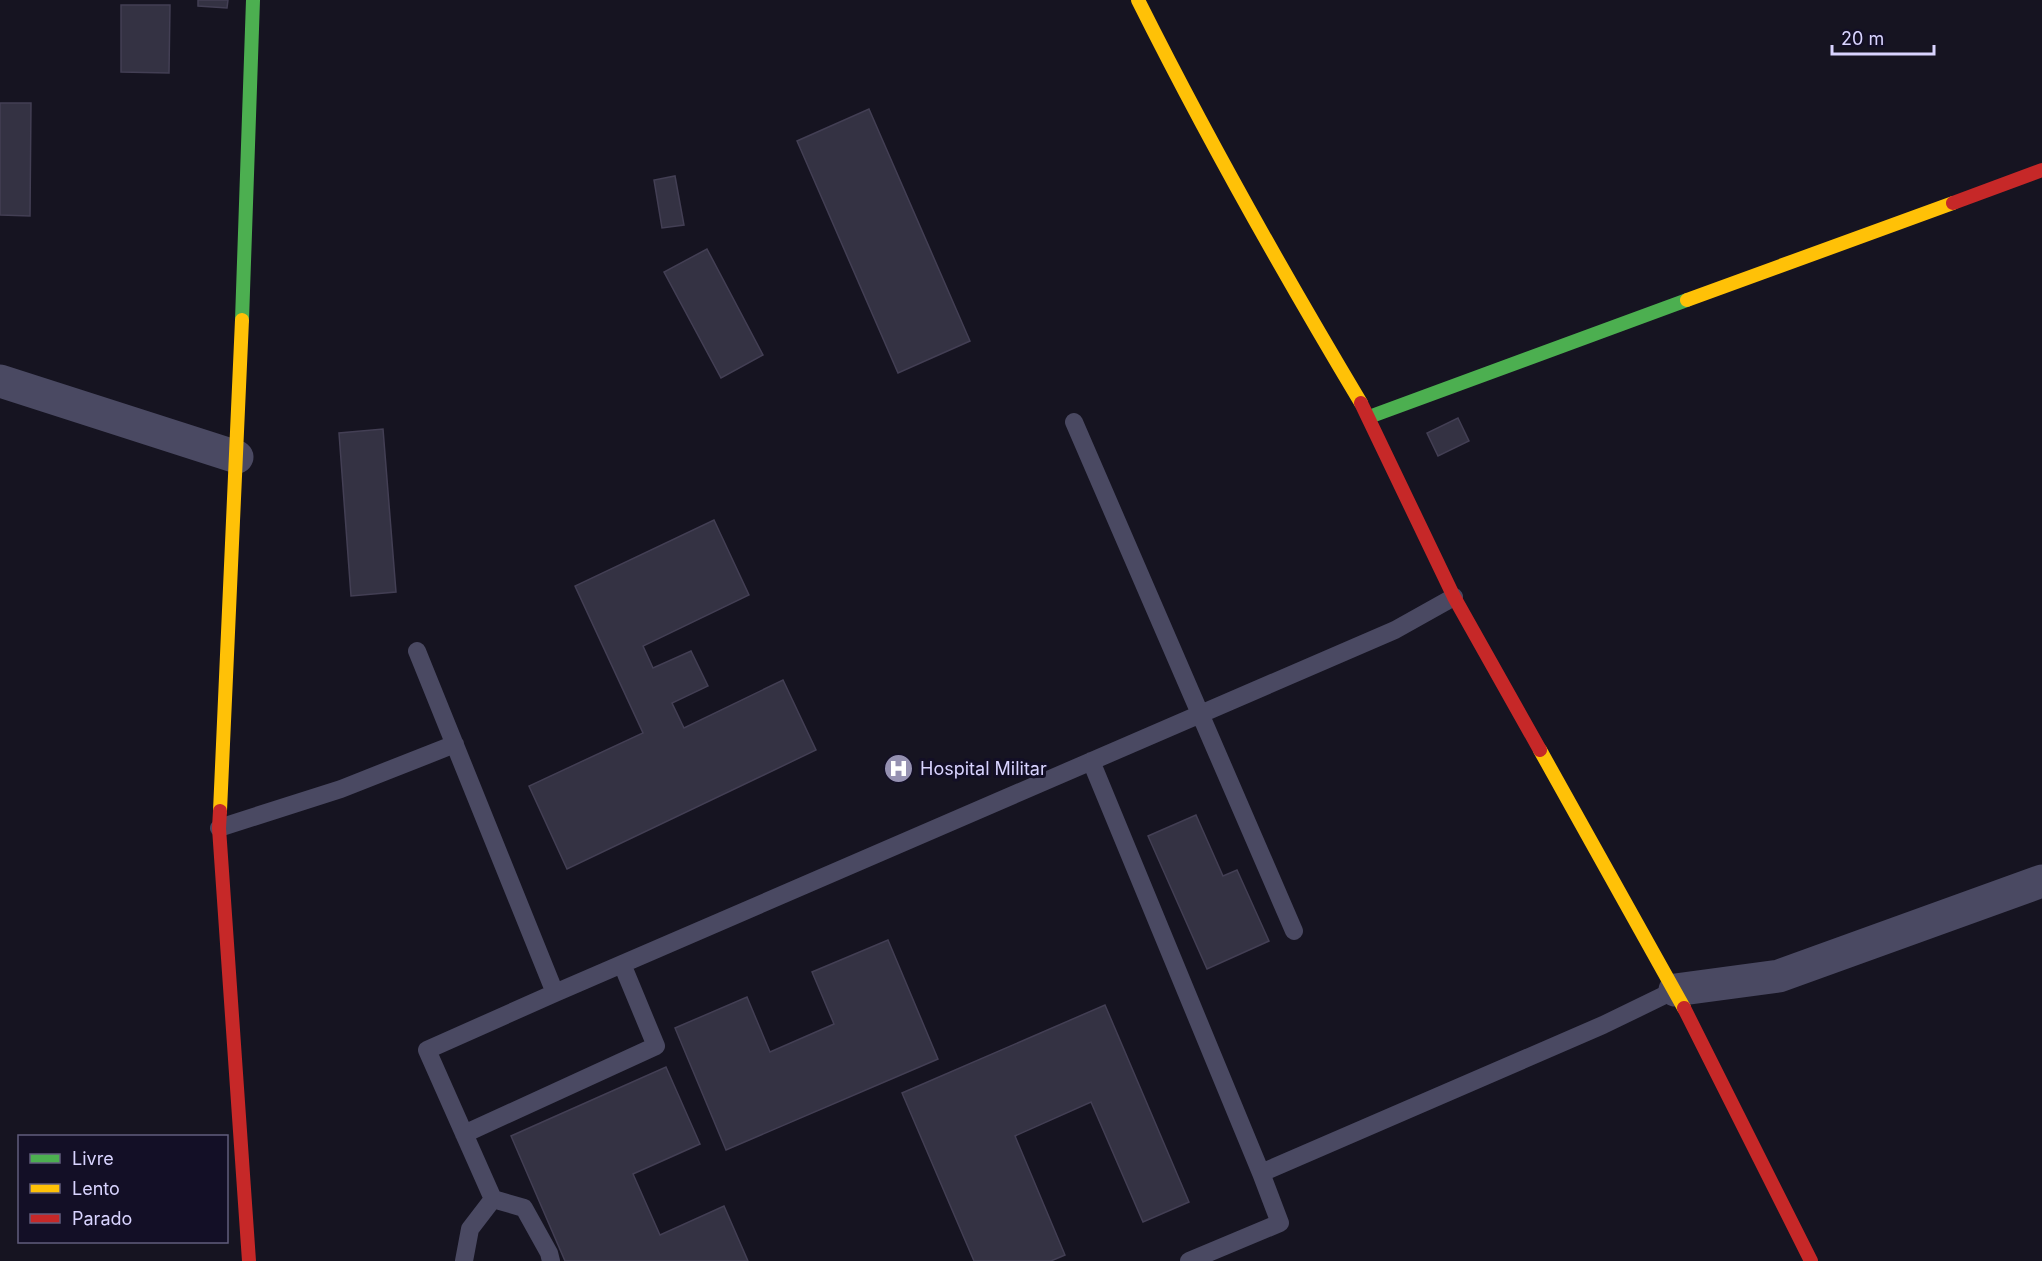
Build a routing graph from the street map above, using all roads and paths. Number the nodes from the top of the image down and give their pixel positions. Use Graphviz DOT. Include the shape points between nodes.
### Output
graph roads {
  1 [pos="253,0"];
  2 [pos="1138,0"];
  3 [pos="2042,170"];
  4 [pos="0,381"];
  5 [pos="1369,417"];
  6 [pos="1074,422"];
  7 [pos="237,457"];
  8 [pos="1454,597"];
  9 [pos="417,651"];
  10 [pos="1200,714"];
  11 [pos="454,744"];
  12 [pos="1091,761"];
  13 [pos="219,828"];
  14 [pos="2042,881"];
  15 [pos="1294,931"];
  16 [pos="622,964"];
  17 [pos="1675,990"];
  18 [pos="555,993"];
  19 [pos="464,1134"];
  20 [pos="1261,1173"];
  21 [pos="493,1199"];
  22 [pos="249,1261"];
  23 [pos="464,1261"];
  24 [pos="551,1261"];
  25 [pos="1189,1261"];
  26 [pos="1811,1261"];
  1 -- 7 [label="street"];
  2 -- 5 [label="street" via="1195,114"];
  3 -- 5 [label="street"];
  4 -- 7 [label="street"];
  5 -- 8 [label="street"];
  6 -- 10 [label="lane"];
  7 -- 13 [label="street"];
  8 -- 10 [label="lane" via="1395,630"];
  8 -- 17 [label="street"];
  9 -- 11 [label="lane"];
  10 -- 12 [label="lane"];
  10 -- 15 [label="lane"];
  11 -- 13 [label="lane" via="341,789"];
  11 -- 18 [label="lane"];
  12 -- 16 [label="lane"];
  12 -- 20 [label="lane"];
  13 -- 22 [label="street"];
  14 -- 17 [label="street" via="1779,976"];
  16 -- 18 [label="lane"];
  16 -- 19 [label="lane" via="656,1047"];
  17 -- 20 [label="lane"];
  17 -- 26 [label="street"];
  18 -- 19 [label="lane" via="427,1050"];
  19 -- 21 [label="lane"];
  20 -- 25 [label="lane" via="1280,1223"];
  21 -- 23 [label="lane" via="470,1229"];
  21 -- 24 [label="lane" via="524,1208"];
}
